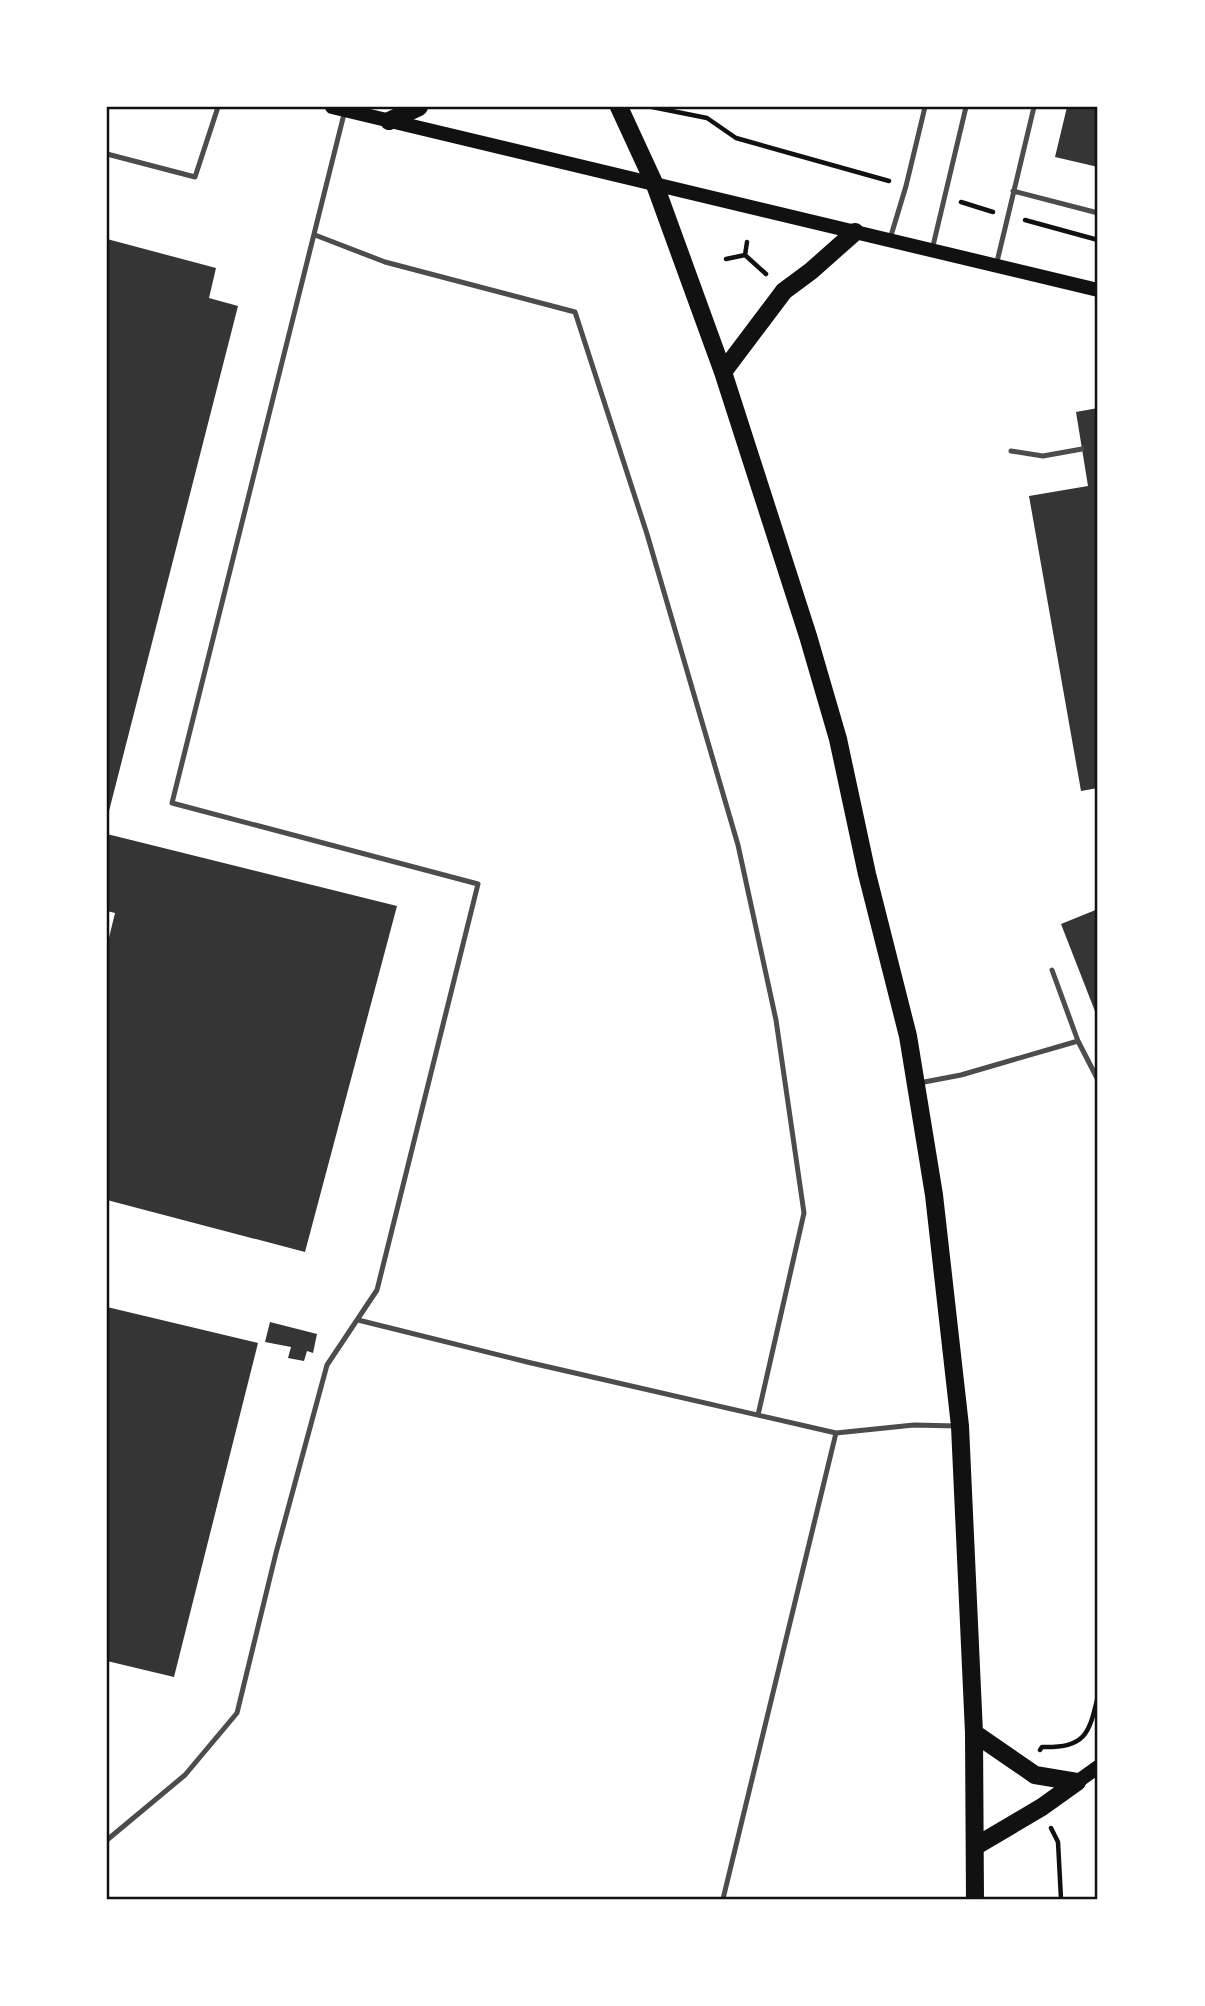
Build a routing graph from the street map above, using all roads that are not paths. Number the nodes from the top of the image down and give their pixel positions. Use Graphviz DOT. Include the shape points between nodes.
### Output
graph roads {
  1 [pos="218,107"];
  2 [pos="419,107"];
  3 [pos="620,107"];
  4 [pos="925,107"];
  5 [pos="966,107"];
  6 [pos="1034,107"];
  7 [pos="339,109"];
  8 [pos="389,121"];
  9 [pos="107,154"];
  10 [pos="655,185"];
  11 [pos="1013,191"];
  12 [pos="1098,213"];
  13 [pos="855,232"];
  14 [pos="315,235"];
  15 [pos="890,240"];
  16 [pos="932,250"];
  17 [pos="996,266"];
  18 [pos="1098,290"];
  19 [pos="723,372"];
  20 [pos="1082,449"];
  21 [pos="1011,451"];
  22 [pos="1052,970"];
  23 [pos="1078,1041"];
  24 [pos="1098,1080"];
  25 [pos="916,1083"];
  26 [pos="358,1321"];
  27 [pos="758,1415"];
  28 [pos="960,1426"];
  29 [pos="836,1433"];
  30 [pos="974,1733"];
  31 [pos="1098,1767"];
  32 [pos="1077,1782"];
  33 [pos="107,1840"];
  34 [pos="976,1846"];
  35 [pos="723,1899"];
  36 [pos="975,1899"];
  1 -- 9 [label="lane" via="195,177"];
  2 -- 8 [label="main road"];
  3 -- 10 [label="main road"];
  4 -- 15 [label="lane"];
  5 -- 16 [label="lane"];
  6 -- 11 [label="lane"];
  7 -- 8 [label="main road"];
  7 -- 14 [label="lane"];
  8 -- 10 [label="main road"];
  10 -- 13 [label="main road"];
  10 -- 19 [label="main road"];
  11 -- 12 [label="lane"];
  11 -- 17 [label="lane"];
  13 -- 15 [label="main road"];
  13 -- 19 [label="main road" via="784,291"];
  14 -- 26 [label="lane" via="172,803 478,884 377,1290"];
  14 -- 27 [label="lane" via="385,262 575,312 647,534 734,832 776,1020 804,1213"];
  15 -- 16 [label="main road"];
  16 -- 17 [label="main road"];
  17 -- 18 [label="main road"];
  19 -- 25 [label="main road" via="838,740"];
  20 -- 21 [label="lane" via="1043,456"];
  22 -- 23 [label="lane"];
  23 -- 24 [label="lane"];
  23 -- 25 [label="lane"];
  25 -- 28 [label="main road" via="934,1195"];
  26 -- 27 [label="lane"];
  26 -- 33 [label="lane" via="327,1365 237,1713 185,1775"];
  27 -- 29 [label="lane"];
  28 -- 29 [label="lane"];
  28 -- 30 [label="main road"];
  29 -- 35 [label="lane"];
  30 -- 32 [label="main road" via="1035,1775"];
  30 -- 34 [label="main road"];
  31 -- 32 [label="main road"];
  32 -- 34 [label="main road"];
  34 -- 36 [label="main road"];
}
